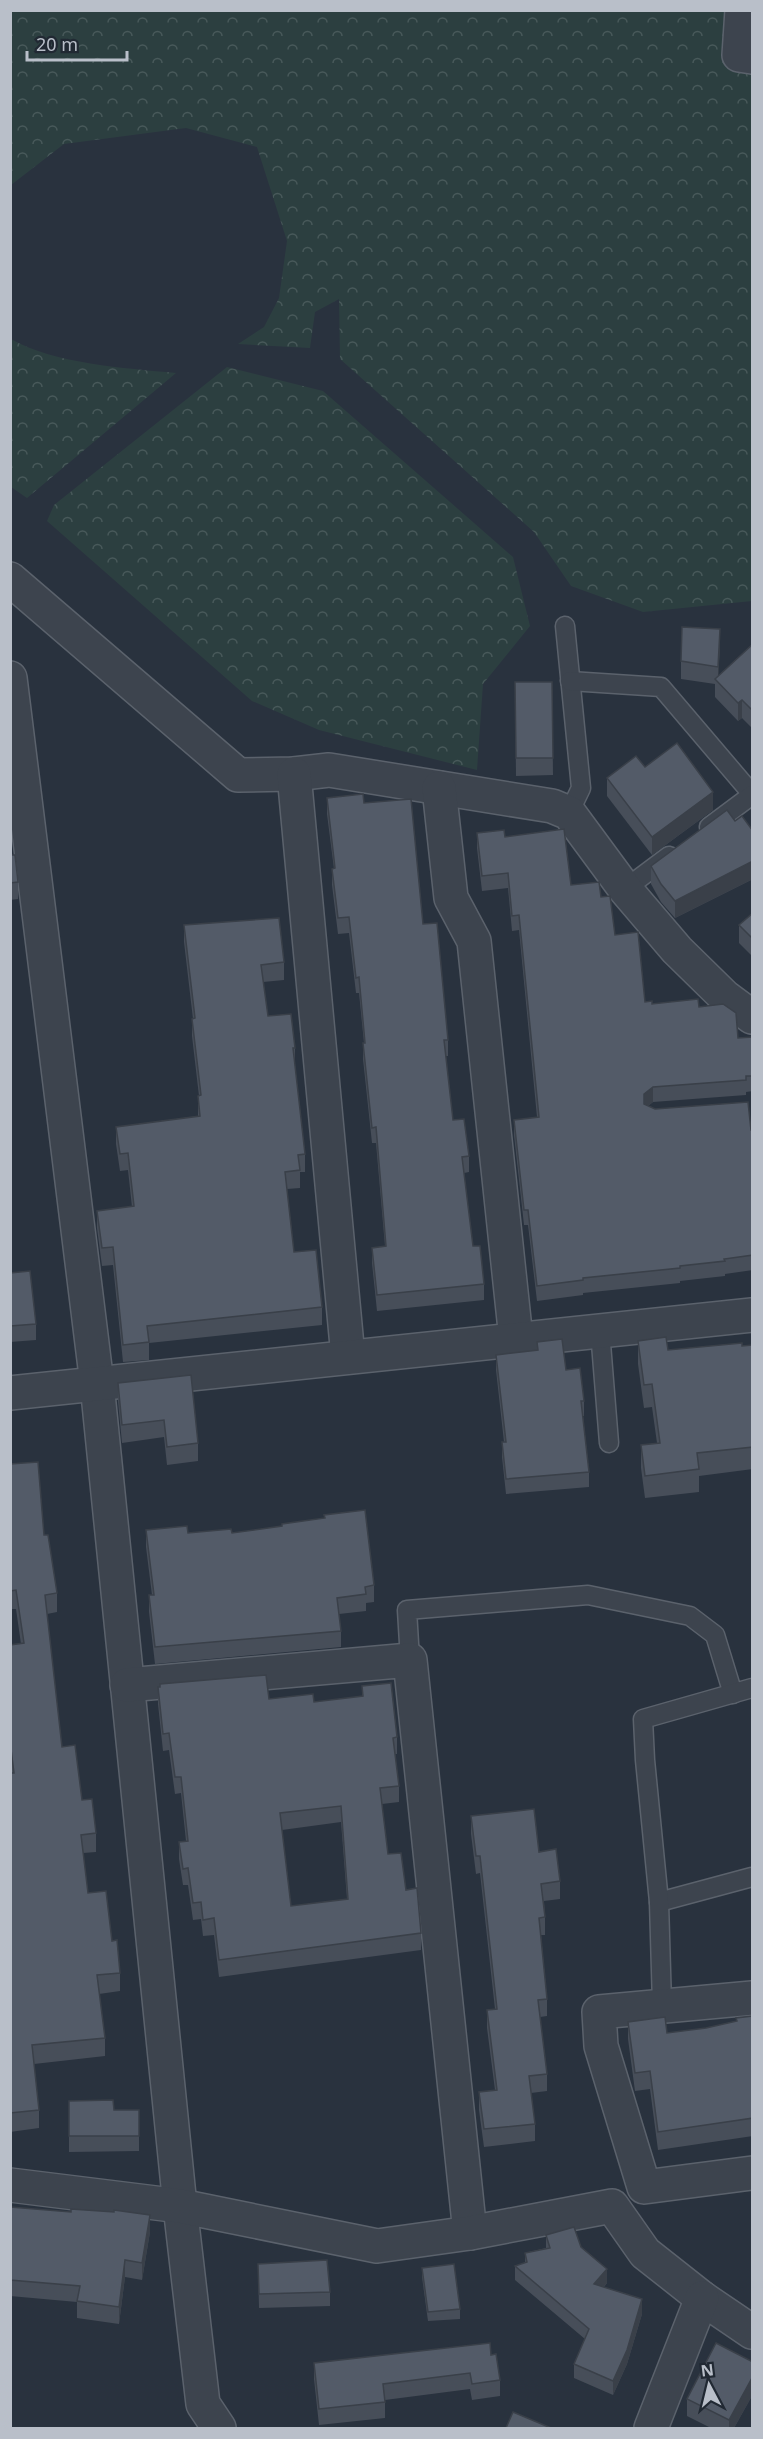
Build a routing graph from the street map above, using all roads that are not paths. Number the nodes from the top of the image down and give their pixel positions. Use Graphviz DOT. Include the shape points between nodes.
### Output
graph roads {
  1 [pos="742,10"];
  2 [pos="753,57"];
  3 [pos="10,579"];
  4 [pos="565,626"];
  5 [pos="10,678"];
  6 [pos="570,681"];
  7 [pos="294,774"];
  8 [pos="439,788"];
  9 [pos="753,794"];
  10 [pos="569,813"];
  11 [pos="698,835"];
  12 [pos="680,849"];
  13 [pos="625,889"];
  14 [pos="753,1017"];
  15 [pos="753,1315"];
  16 [pos="600,1331"];
  17 [pos="516,1340"];
  18 [pos="348,1357"];
  19 [pos="97,1384"];
  20 [pos="10,1393"];
  21 [pos="609,1443"];
  22 [pos="410,1660"];
  23 [pos="127,1685"];
  24 [pos="753,1688"];
  25 [pos="733,1694"];
  26 [pos="753,1877"];
  27 [pos="659,1902"];
  28 [pos="753,1998"];
  29 [pos="662,2005"];
  30 [pos="753,2173"];
  31 [pos="10,2185"];
  32 [pos="644,2187"];
  33 [pos="180,2206"];
  34 [pos="612,2206"];
  35 [pos="470,2232"];
  36 [pos="702,2298"];
  37 [pos="753,2332"];
  38 [pos="219,2428"];
  39 [pos="651,2428"];
  1 -- 2 [label="street" via="739,55"];
  3 -- 7 [label="street" via="238,775"];
  4 -- 6 [label="lane"];
  5 -- 19 [label="street"];
  6 -- 9 [label="lane" via="661,687"];
  6 -- 10 [label="lane" via="580,788"];
  7 -- 8 [label="street" via="328,770"];
  7 -- 18 [label="street"];
  8 -- 10 [label="street" via="552,806"];
  8 -- 17 [label="street" via="451,898 474,941"];
  9 -- 11 [label="lane"];
  10 -- 13 [label="street"];
  12 -- 13 [label="lane"];
  13 -- 14 [label="street" via="677,950 725,997"];
  15 -- 16 [label="street"];
  16 -- 17 [label="street"];
  16 -- 21 [label="lane"];
  17 -- 18 [label="street"];
  18 -- 19 [label="street"];
  19 -- 20 [label="street"];
  19 -- 23 [label="street"];
  22 -- 23 [label="street"];
  22 -- 25 [label="lane" via="407,1610 588,1595 690,1616 715,1635"];
  22 -- 35 [label="street"];
  23 -- 33 [label="street"];
  24 -- 25 [label="lane"];
  25 -- 27 [label="lane" via="643,1719"];
  26 -- 27 [label="lane"];
  27 -- 29 [label="lane"];
  28 -- 29 [label="street"];
  29 -- 32 [label="street" via="599,2012 604,2055"];
  30 -- 32 [label="street"];
  31 -- 33 [label="street"];
  32 -- 34 [label="street"];
  33 -- 35 [label="street" via="377,2246"];
  33 -- 38 [label="street" via="203,2404"];
  34 -- 35 [label="street"];
  34 -- 36 [label="street" via="645,2253"];
  36 -- 37 [label="street"];
  36 -- 39 [label="street"];
}
